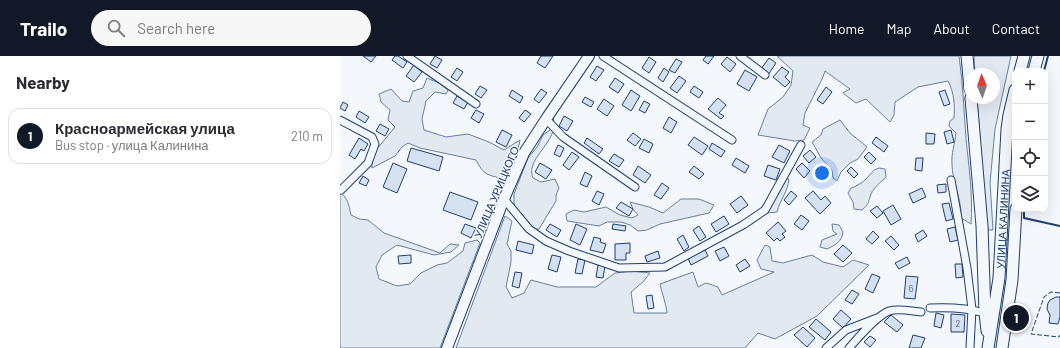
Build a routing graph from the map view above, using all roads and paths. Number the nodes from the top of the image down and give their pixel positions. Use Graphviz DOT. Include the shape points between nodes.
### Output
graph roads {
  1 [pos="407,56"];
  2 [pos="589,56"];
  3 [pos="603,56"];
  4 [pos="740,56"];
  5 [pos="967,56"];
  6 [pos="1024,56"];
  7 [pos="1038,56"];
  8 [pos="968,68"];
  9 [pos="1021,68"];
  10 [pos="1035,68"];
  11 [pos="765,75"];
  12 [pos="1012,102"];
  13 [pos="476,104"];
  14 [pos="972,104"];
  15 [pos="546,119"];
  16 [pos="340,120"];
  17 [pos="732,140"];
  18 [pos="801,145"];
  19 [pos="951,180"];
  20 [pos="635,186"];
  21 [pos="341,190"];
  22 [pos="504,199"];
  23 [pos="1016,212"];
  24 [pos="930,308"];
  25 [pos="972,309"];
  26 [pos="921,312"];
  27 [pos="985,313"];
  28 [pos="879,317"];
  29 [pos="988,344"];
  30 [pos="447,348"];
  31 [pos="826,348"];
  32 [pos="849,348"];
  33 [pos="970,348"];
  34 [pos="1002,348"];
  1 -- 13 [label="street"];
  2 -- 15 [label="main road, УЛИЦА УРИЦКОГО"];
  3 -- 17 [label="street"];
  4 -- 11 [label="street"];
  5 -- 8 [label="main road"];
  6 -- 9 [label="main road"];
  7 -- 10 [label="main road"];
  12 -- 29 [label="main road, УЛИЦА КАЛИНИНА" via="1007,129 999,278"];
  14 -- 27 [label="main road" via="982,226"];
  15 -- 20 [label="street" via="563,137"];
  15 -- 22 [label="main road, УЛИЦА УРИЦКОГО" via="524,153"];
  16 -- 21 [label="street" via="372,137 375,144 368,163"];
  18 -- 22 [label="street" via="765,210 743,225 665,267 619,268 569,252 529,229"];
  19 -- 25 [label="street"];
  22 -- 30 [label="main road, УЛИЦА УРИЦКОГО"];
  23 -- 34 [label="main road, УЛИЦА КАЛИНИНА" via="1012,280"];
  24 -- 25 [label="street"];
  25 -- 27 [label="street"];
  25 -- 33 [label="street"];
  26 -- 28 [label="street" via="890,311"];
  27 -- 29 [label="main road"];
  28 -- 31 [label="street" via="846,330"];
  28 -- 32 [label="street"];
}
